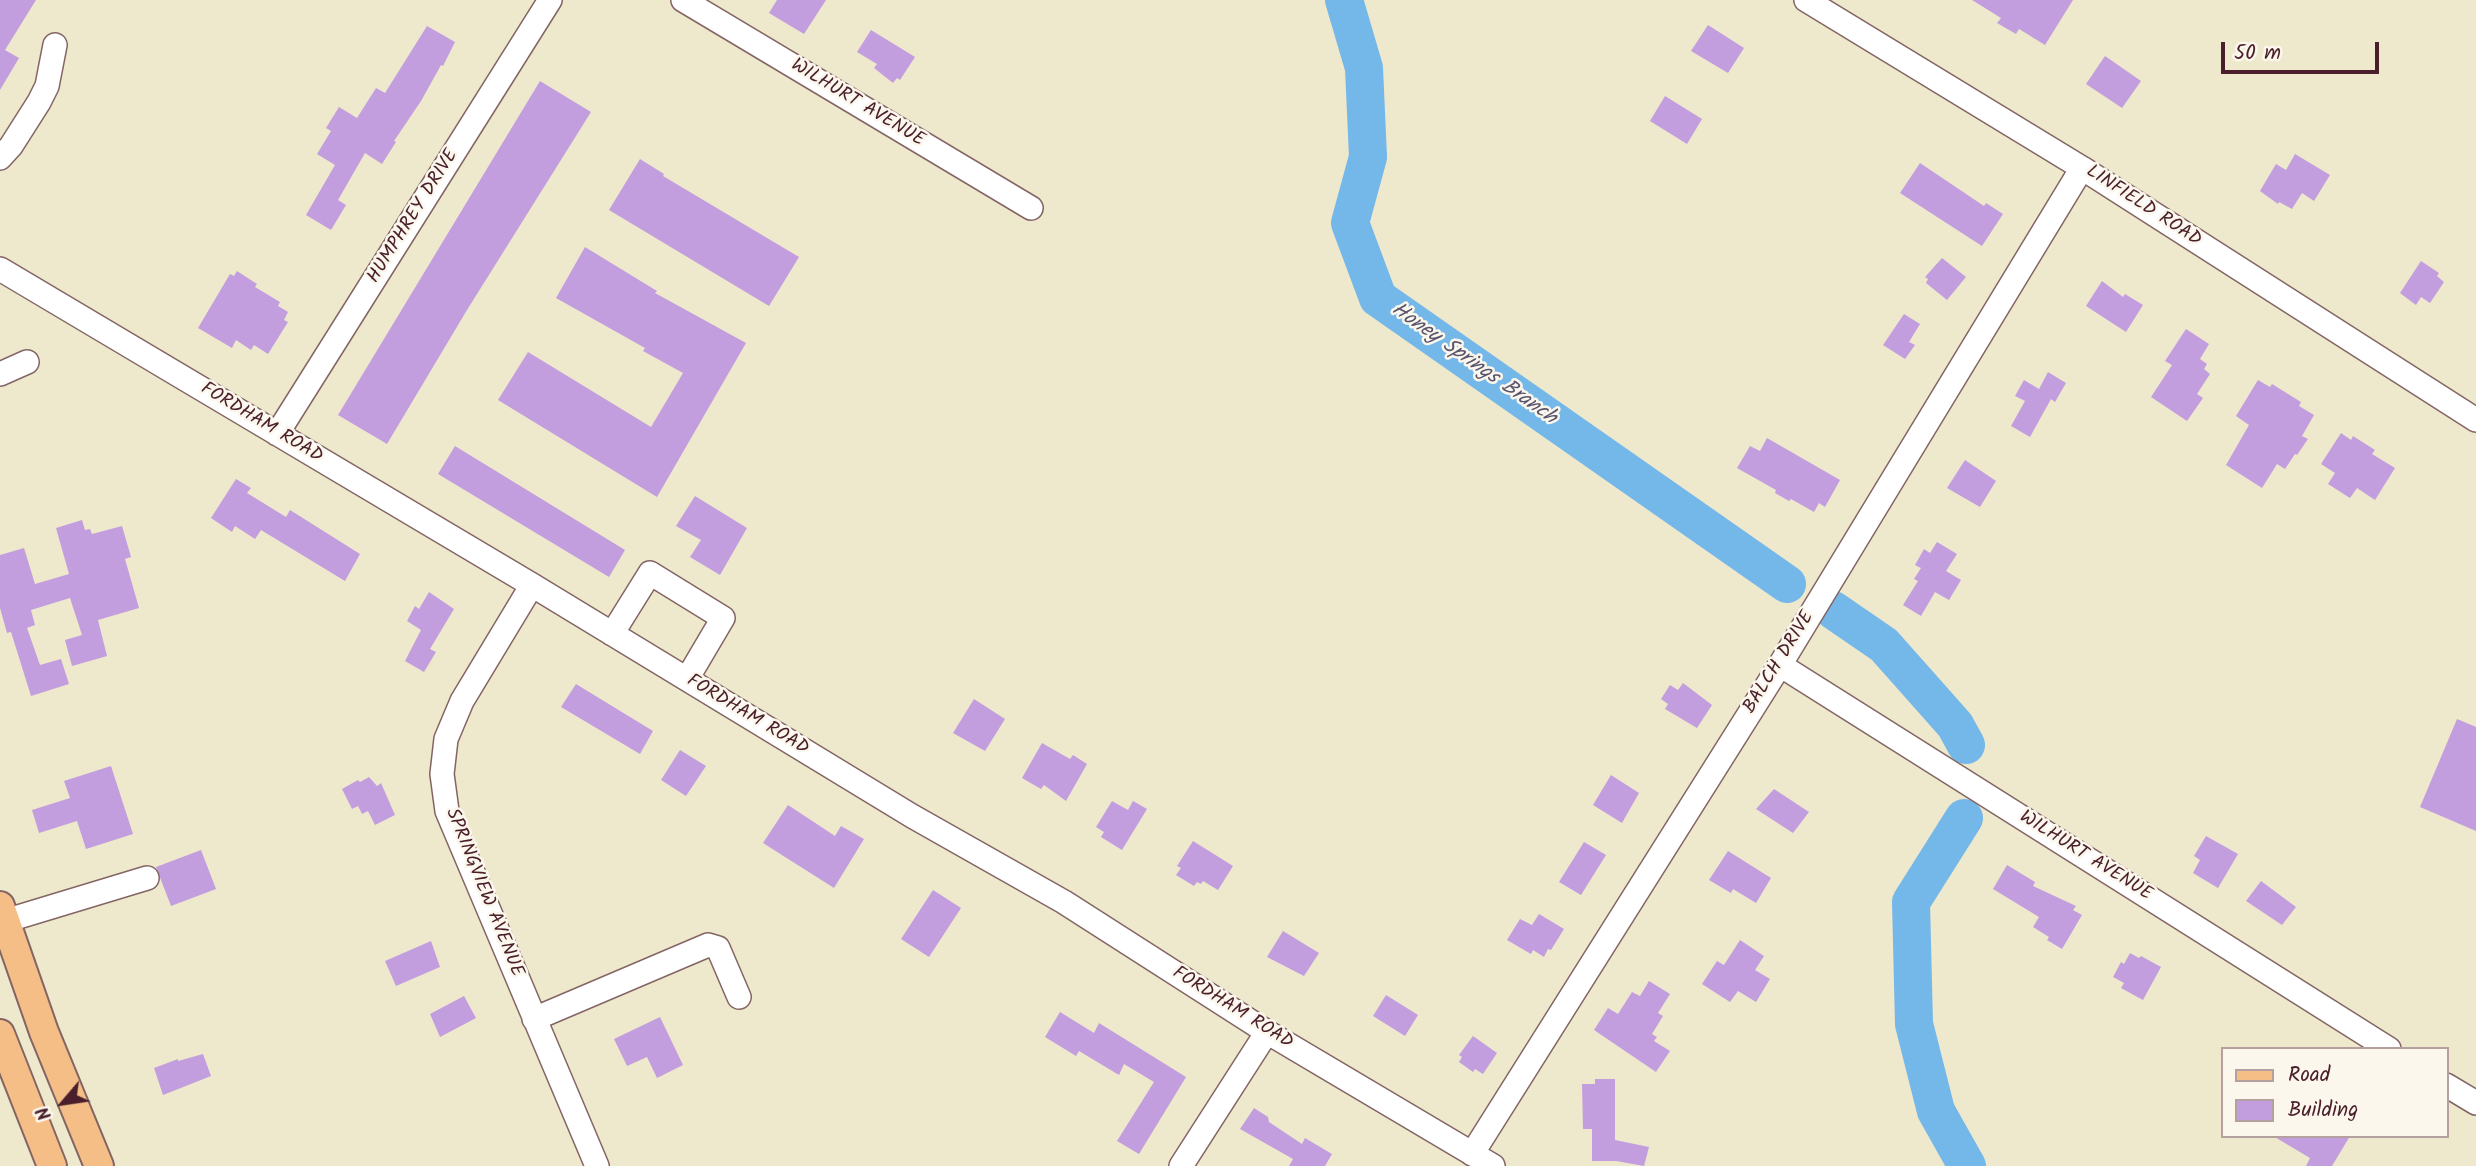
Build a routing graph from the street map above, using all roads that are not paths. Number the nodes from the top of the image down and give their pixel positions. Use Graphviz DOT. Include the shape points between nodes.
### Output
graph roads {
  1 [pos="550,0"];
  2 [pos="682,0"];
  3 [pos="1806,0"];
  4 [pos="55,46"];
  5 [pos="0,158"];
  6 [pos="2082,168"];
  7 [pos="1031,208"];
  8 [pos="0,269"];
  9 [pos="27,362"];
  10 [pos="0,374"];
  11 [pos="2476,420"];
  12 [pos="277,434"];
  13 [pos="532,585"];
  14 [pos="612,634"];
  15 [pos="1780,664"];
  16 [pos="687,679"];
  17 [pos="147,878"];
  18 [pos="3,913"];
  19 [pos="739,997"];
  20 [pos="534,1019"];
  21 [pos="1266,1032"];
  22 [pos="0,1034"];
  23 [pos="2386,1047"];
  24 [pos="2448,1085"];
  25 [pos="2476,1103"];
  26 [pos="1472,1154"];
  27 [pos="52,1166"];
  28 [pos="99,1166"];
  29 [pos="597,1166"];
  30 [pos="1181,1166"];
  31 [pos="1493,1166"];
  1 -- 12 [label="street, HUMPHREY DRIVE"];
  2 -- 7 [label="street, WILHURT AVENUE"];
  3 -- 6 [label="street, LINFIELD ROAD"];
  4 -- 5 [label="street" via="47,86"];
  6 -- 11 [label="street, LINFIELD ROAD"];
  6 -- 15 [label="street, BALCH DRIVE"];
  8 -- 12 [label="street, FORDHAM ROAD"];
  9 -- 10 [label="street"];
  12 -- 13 [label="street, FORDHAM ROAD"];
  13 -- 14 [label="street, FORDHAM ROAD"];
  13 -- 20 [label="street, SPRINGVIEW AVENUE" via="461,701 446,739 442,774 447,811"];
  14 -- 16 [label="street, FORDHAM ROAD"];
  14 -- 16 [label="street" via="650,573 723,618"];
  15 -- 23 [label="street, WILHURT AVENUE"];
  15 -- 26 [label="street, BALCH DRIVE"];
  16 -- 21 [label="street, FORDHAM ROAD" via="1064,902"];
  17 -- 18 [label="street"];
  18 -- 28 [label="main road" via="44,1032"];
  19 -- 20 [label="street" via="718,948 708,945"];
  20 -- 29 [label="street, SPRINGVIEW AVENUE"];
  21 -- 26 [label="street, FORDHAM ROAD"];
  21 -- 30 [label="street"];
  22 -- 27 [label="main road"];
  24 -- 25 [label="street"];
  26 -- 31 [label="street, FORDHAM ROAD"];
}
